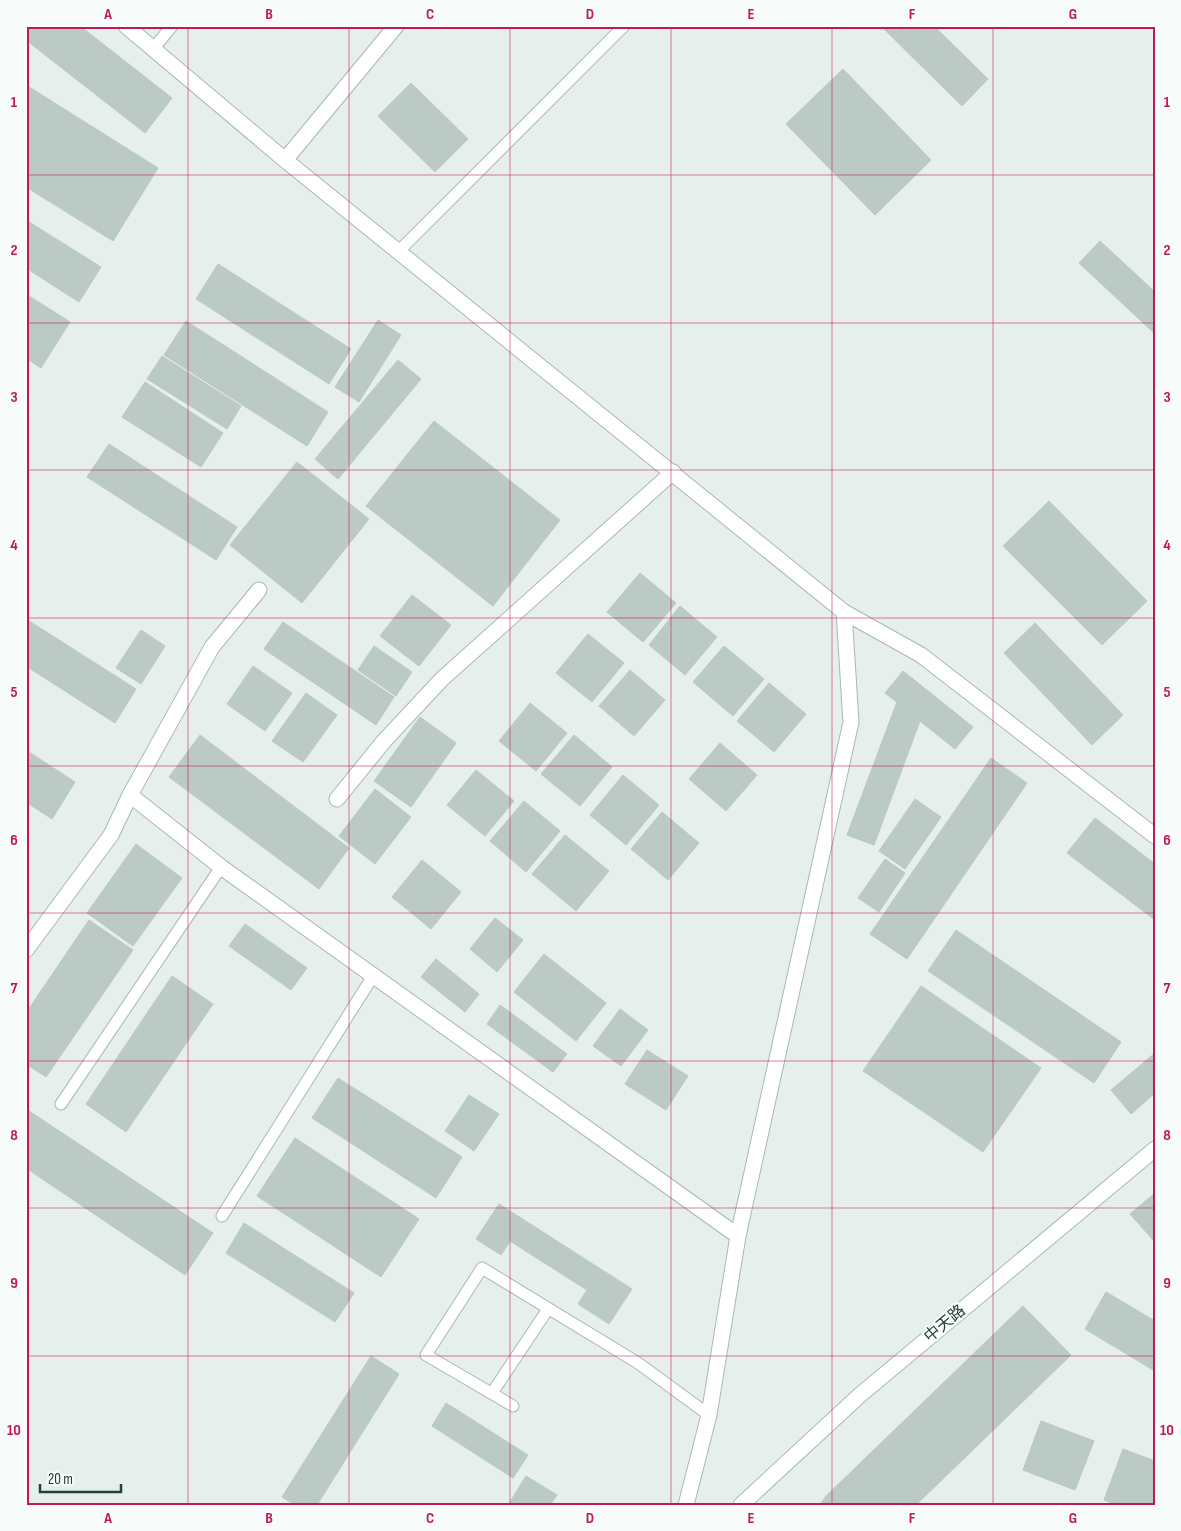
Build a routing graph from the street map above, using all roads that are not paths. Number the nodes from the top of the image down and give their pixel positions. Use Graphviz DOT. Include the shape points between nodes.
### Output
graph roads {
  1 [pos="126,26"];
  2 [pos="172,26"];
  3 [pos="396,26"];
  4 [pos="624,26"];
  5 [pos="153,48"];
  6 [pos="285,160"];
  7 [pos="400,250"];
  8 [pos="673,472"];
  9 [pos="259,590"];
  10 [pos="844,612"];
  11 [pos="130,795"];
  12 [pos="337,799"];
  13 [pos="1155,836"];
  14 [pos="221,867"];
  15 [pos="26,950"];
  16 [pos="374,976"];
  17 [pos="61,1104"];
  18 [pos="1155,1149"];
  19 [pos="222,1216"];
  20 [pos="738,1236"];
  21 [pos="548,1309"];
  22 [pos="492,1394"];
  23 [pos="513,1406"];
  24 [pos="709,1415"];
  25 [pos="686,1505"];
  26 [pos="742,1505"];
  1 -- 5 [label="street"];
  2 -- 5 [label="lane"];
  3 -- 6 [label="street"];
  4 -- 7 [label="lane"];
  5 -- 6 [label="street"];
  6 -- 7 [label="street"];
  7 -- 8 [label="street"];
  8 -- 10 [label="street"];
  8 -- 12 [label="street" via="442,679 384,740"];
  9 -- 11 [label="street" via="212,647"];
  10 -- 13 [label="street" via="921,654"];
  10 -- 20 [label="street" via="851,722"];
  11 -- 14 [label="street"];
  11 -- 15 [label="street" via="111,835"];
  14 -- 16 [label="street"];
  14 -- 17 [label="lane"];
  16 -- 19 [label="lane"];
  16 -- 20 [label="street"];
  18 -- 26 [label="street, 中天路" via="860,1395"];
  20 -- 24 [label="street"];
  21 -- 22 [label="lane"];
  21 -- 22 [label="lane" via="482,1268 426,1355"];
  21 -- 24 [label="lane" via="638,1363"];
  22 -- 23 [label="lane"];
  24 -- 25 [label="street"];
}
